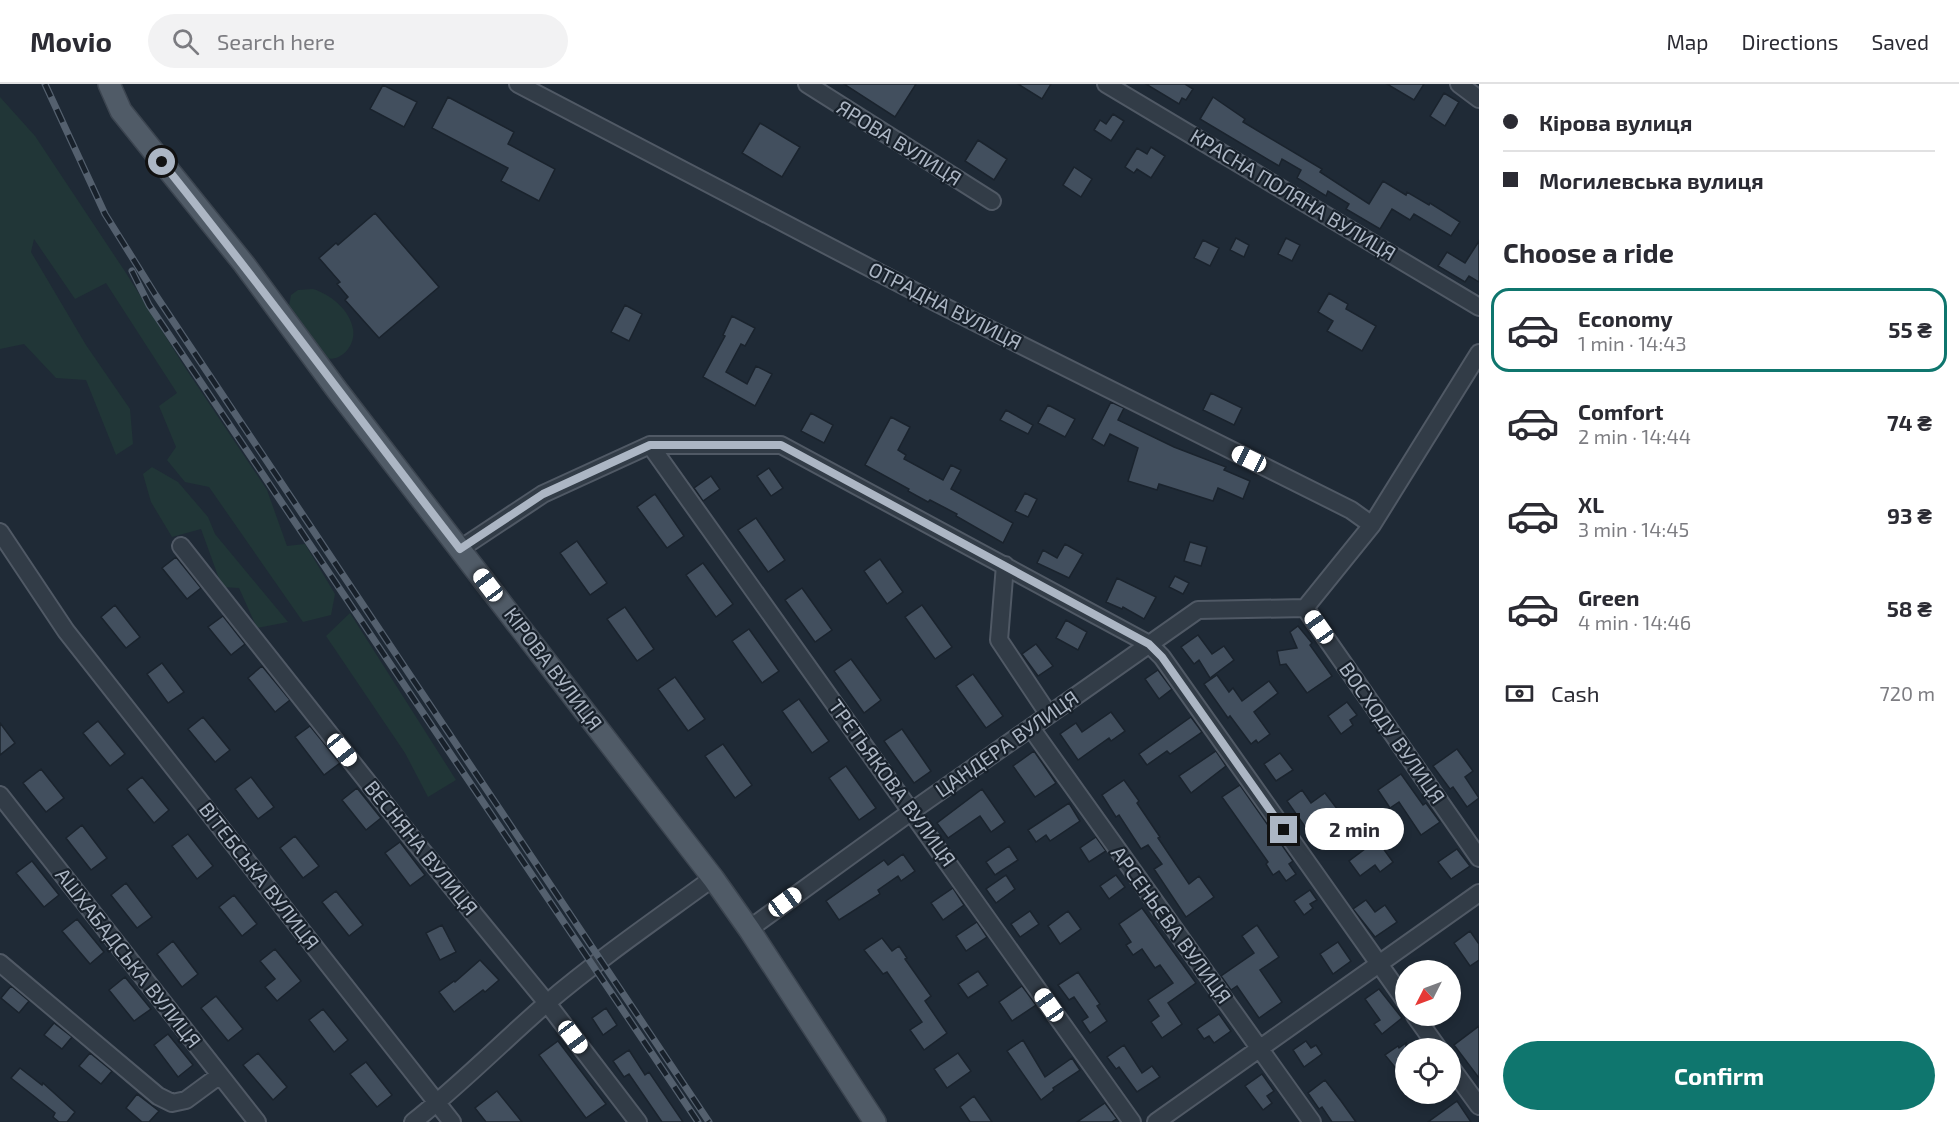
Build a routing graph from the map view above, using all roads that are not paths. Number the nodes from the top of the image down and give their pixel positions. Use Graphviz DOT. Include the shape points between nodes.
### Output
graph roads {
  1 [pos="109,84"];
  2 [pos="518,84"];
  3 [pos="807,84"];
  4 [pos="1106,84"];
  5 [pos="1459,84"];
  6 [pos="1479,99"];
  7 [pos="992,201"];
  8 [pos="1479,307"];
  9 [pos="1479,353"];
  10 [pos="650,445"];
  11 [pos="1372,525"];
  12 [pos="0,532"];
  13 [pos="181,546"];
  14 [pos="460,549"];
  15 [pos="1005,565"];
  16 [pos="1305,608"];
  17 [pos="1149,644"];
  18 [pos="1049,715"];
  19 [pos="1031,728"];
  20 [pos="0,795"];
  21 [pos="912,811"];
  22 [pos="1479,858"];
  23 [pos="713,878"];
  24 [pos="1479,893"];
  25 [pos="748,929"];
  26 [pos="0,963"];
  27 [pos="1379,964"];
  28 [pos="1395,987"];
  29 [pos="547,1003"];
  30 [pos="1260,1049"];
  31 [pos="220,1075"];
  32 [pos="1461,1081"];
  33 [pos="437,1103"];
  34 [pos="1479,1106"];
  35 [pos="257,1122"];
  36 [pos="413,1122"];
  37 [pos="452,1122"];
  38 [pos="638,1122"];
  39 [pos="874,1122"];
  40 [pos="1132,1122"];
  41 [pos="1156,1122"];
  42 [pos="1312,1122"];
  1 -- 14 [label="main road, КІРОВА ВУЛИЦЯ" via="122,111 244,264"];
  2 -- 11 [label="street, ОТРАДНА ВУЛИЦЯ" via="935,302 1351,510"];
  3 -- 7 [label="street, ЯРОВА ВУЛИЦЯ"];
  4 -- 8 [label="street, КРАСНА ПОЛЯНА ВУЛИЦЯ"];
  5 -- 6 [label="street"];
  9 -- 11 [label="street"];
  10 -- 14 [label="street" via="543,494"];
  10 -- 15 [label="street" via="781,445"];
  10 -- 21 [label="street, ТРЕТЬЯКОВА ВУЛИЦЯ"];
  11 -- 16 [label="street"];
  12 -- 33 [label="street, ВІТЕБСЬКА ВУЛИЦЯ" via="66,631"];
  13 -- 29 [label="street, ВЕСНЯНА ВУЛИЦЯ"];
  14 -- 23 [label="main road, КІРОВА ВУЛИЦЯ"];
  15 -- 17 [label="street"];
  15 -- 18 [label="street" via="999,640"];
  16 -- 17 [label="street, ЦАНДЕРА ВУЛИЦЯ" via="1198,610"];
  16 -- 22 [label="street, ВОСХОДУ ВУЛИЦЯ"];
  17 -- 18 [label="street, ЦАНДЕРА ВУЛИЦЯ"];
  17 -- 27 [label="street"];
  18 -- 19 [label="street, ЦАНДЕРА ВУЛИЦЯ"];
  19 -- 21 [label="street, ЦАНДЕРА ВУЛИЦЯ"];
  19 -- 30 [label="street, АРСЕНЬЄВА ВУЛИЦЯ"];
  20 -- 31 [label="street, АШХАБАДСЬКА ВУЛИЦЯ"];
  21 -- 25 [label="street, ЦАНДЕРА ВУЛИЦЯ"];
  21 -- 40 [label="street, ТРЕТЬЯКОВА ВУЛИЦЯ"];
  23 -- 25 [label="main road, КІРОВА ВУЛИЦЯ"];
  23 -- 29 [label="street"];
  24 -- 27 [label="street"];
  25 -- 39 [label="main road, КІРОВА ВУЛИЦЯ"];
  26 -- 31 [label="street" via="158,1096 172,1103 186,1100"];
  27 -- 28 [label="street"];
  27 -- 30 [label="street"];
  29 -- 33 [label="street"];
  29 -- 38 [label="street, ВЕСНЯНА ВУЛИЦЯ"];
  30 -- 41 [label="street"];
  30 -- 42 [label="street, АРСЕНЬЄВА ВУЛИЦЯ"];
  31 -- 35 [label="street, АШХАБАДСЬКА ВУЛИЦЯ"];
  32 -- 34 [label="street"];
  33 -- 36 [label="street"];
  33 -- 37 [label="street, ВІТЕБСЬКА ВУЛИЦЯ"];
}
